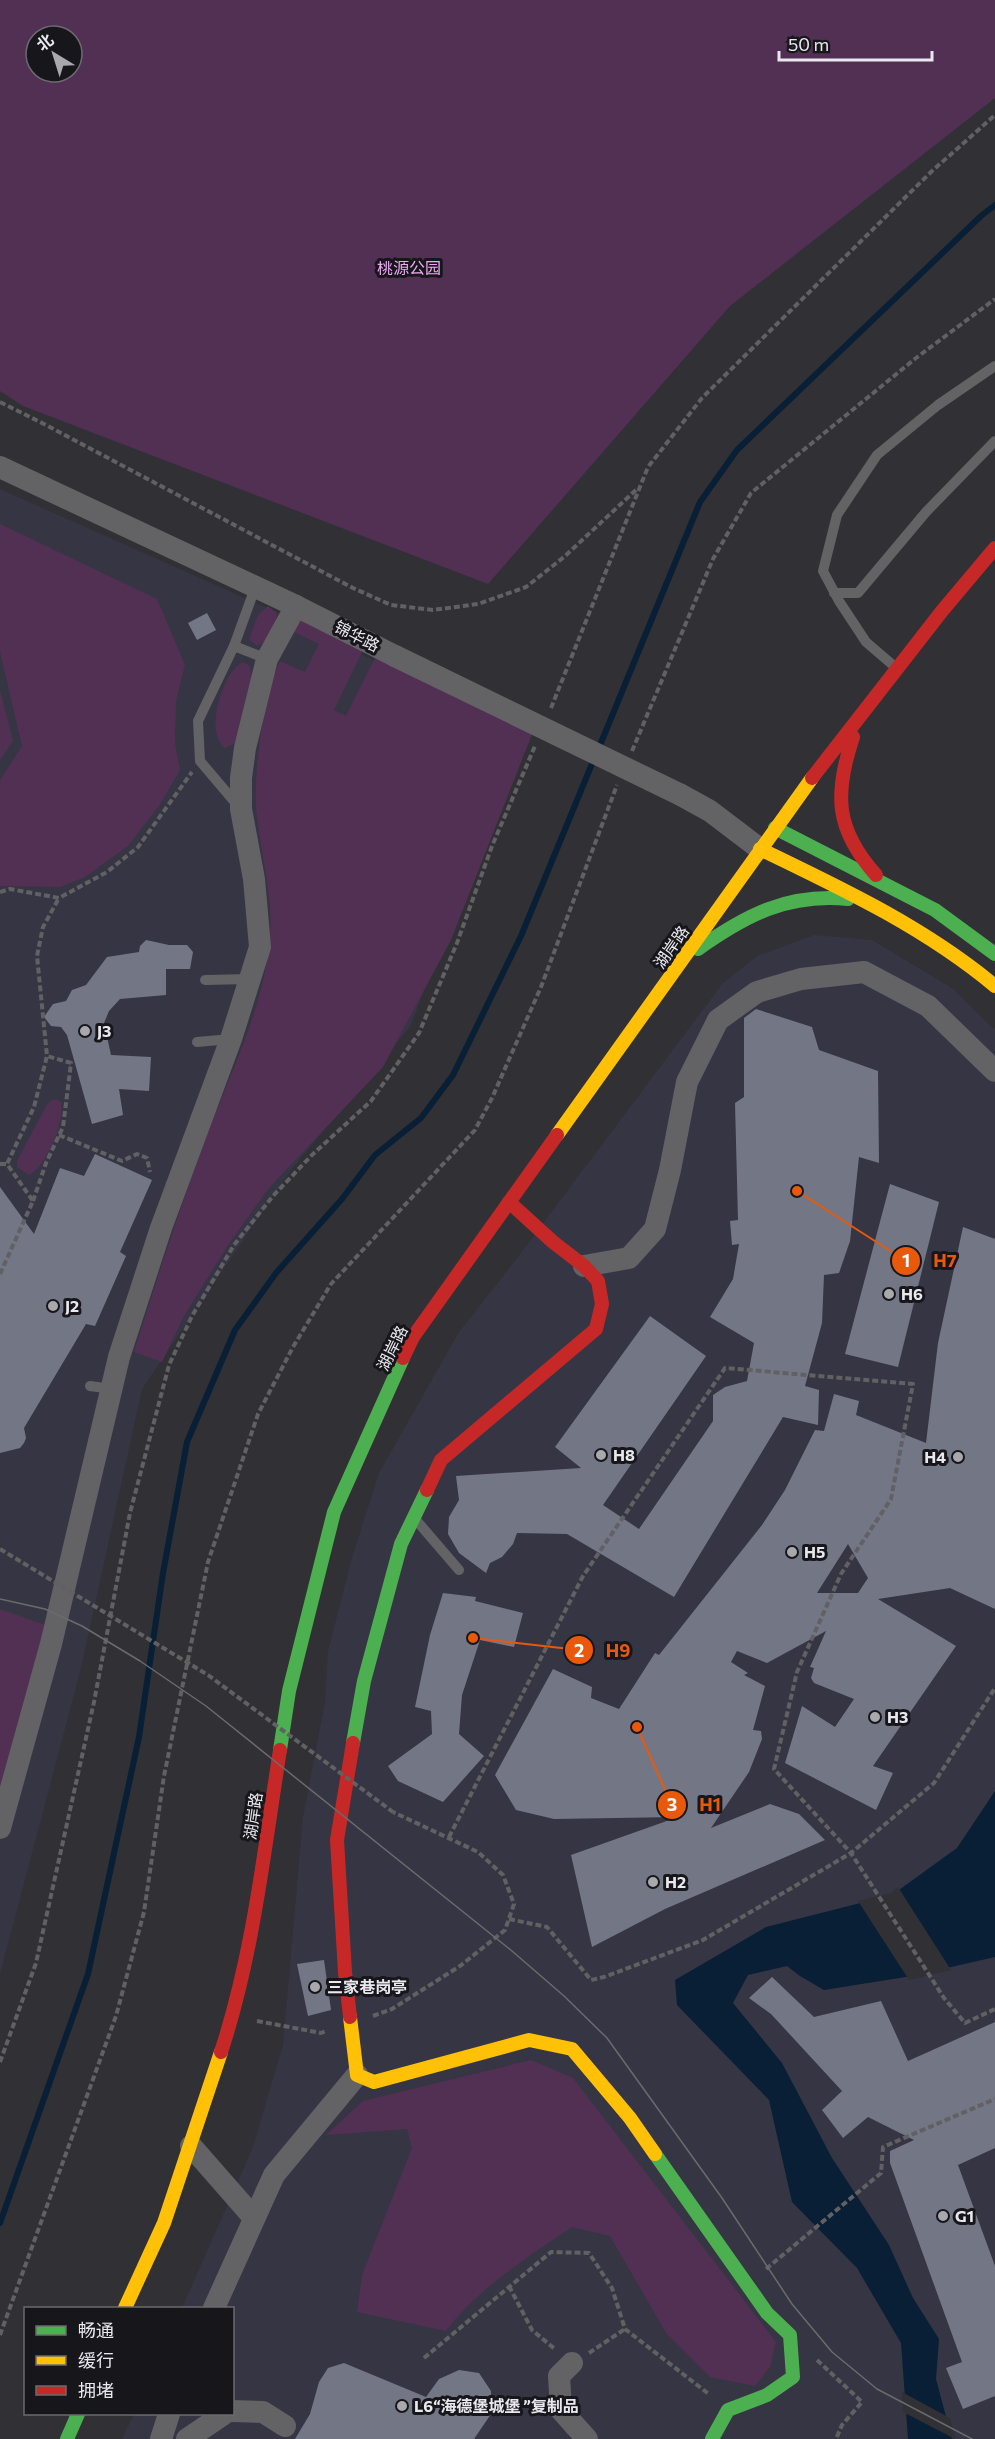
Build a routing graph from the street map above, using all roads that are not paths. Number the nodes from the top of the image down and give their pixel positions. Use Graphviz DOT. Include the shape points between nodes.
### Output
graph roads {
  1 [pos="995,366"];
  2 [pos="995,441"];
  3 [pos="0,467"];
  4 [pos="995,548"];
  5 [pos="255,588"];
  6 [pos="834,593"];
  7 [pos="296,606"];
  8 [pos="234,646"];
  9 [pos="267,659"];
  10 [pos="897,669"];
  11 [pos="868,706"];
  12 [pos="241,809"];
  13 [pos="710,811"];
  14 [pos="775,828"];
  15 [pos="760,849"];
  16 [pos="885,884"];
  17 [pos="872,904"];
  18 [pos="995,954"];
  19 [pos="681,962"];
  20 [pos="250,979"];
  21 [pos="205,980"];
  22 [pos="995,986"];
  23 [pos="231,1039"];
  24 [pos="197,1042"];
  25 [pos="995,1071"];
  26 [pos="509,1202"];
  27 [pos="584,1266"];
  28 [pos="414,1518"];
  29 [pos="459,1570"];
  30 [pos="0,1828"];
  31 [pos="357,2074"];
  32 [pos="191,2146"];
  33 [pos="254,2218"];
  34 [pos="125,2307"];
  35 [pos="213,2307"];
  36 [pos="572,2363"];
  37 [pos="234,2411"];
  38 [pos="78,2415"];
  39 [pos="169,2415"];
  40 [pos="223,2415"];
  41 [pos="285,2426"];
  42 [pos="67,2439"];
  43 [pos="161,2439"];
  44 [pos="187,2439"];
  45 [pos="587,2439"];
  46 [pos="712,2439"];
  1 -- 6 [label="lane" via="938,405 877,455 837,515 823,571"];
  2 -- 6 [label="lane" via="926,512 858,593"];
  3 -- 5 [label="street, 锦华路"];
  4 -- 10 [label="street, 湖岸路"];
  5 -- 7 [label="street, 锦华路"];
  5 -- 8 [label="lane"];
  6 -- 10 [label="lane" via="866,642"];
  7 -- 9 [label="street"];
  7 -- 13 [label="street, 锦华路, bridge"];
  8 -- 9 [label="lane"];
  8 -- 12 [label="lane" via="198,721 200,761"];
  9 -- 12 [label="street" via="244,748"];
  10 -- 11 [label="street, 湖岸路"];
  11 -- 14 [label="street, 湖岸路"];
  11 -- 16 [label="street" via="842,772 840,812 857,854"];
  12 -- 20 [label="street" via="254,879 260,947"];
  13 -- 14 [label="street, 锦华路"];
  13 -- 15 [label="street, 锦华路"];
  14 -- 15 [label="street, 湖岸路"];
  14 -- 16 [label="street"];
  15 -- 17 [label="street"];
  15 -- 19 [label="street, 湖岸路"];
  16 -- 18 [label="street" via="935,910"];
  17 -- 19 [label="street" via="814,895 772,905 731,927"];
  17 -- 22 [label="street" via="944,944"];
  19 -- 26 [label="street, 湖岸路"];
  20 -- 21 [label="lane"];
  20 -- 23 [label="street"];
  23 -- 24 [label="lane"];
  23 -- 30 [label="street" via="161,1228 119,1357 101,1388 51,1644"];
  25 -- 27 [label="street" via="928,1005 864,972 801,979 757,992 718,1020 687,1082 655,1229 629,1258"];
  26 -- 27 [label="street"];
  26 -- 32 [label="street, 湖岸路" via="414,1337 334,1512 290,1691 233,2016"];
  27 -- 28 [label="street" via="598,1281 602,1304 596,1329 441,1460"];
  28 -- 29 [label="lane"];
  28 -- 31 [label="street" via="401,1544 364,1681 337,1840"];
  31 -- 33 [label="street" via="274,2175"];
  31 -- 46 [label="street" via="374,2082 529,2040 572,2049 630,2118 767,2313 790,2335 793,2377 767,2395 728,2410"];
  32 -- 33 [label="street"];
  32 -- 34 [label="street, 湖岸路" via="164,2223"];
  33 -- 35 [label="street"];
  36 -- 45 [label="street" via="559,2376 561,2409"];
  37 -- 41 [label="street" via="263,2412"];
  38 -- 42 [label="street"];
  39 -- 43 [label="street"];
  40 -- 44 [label="street"];
}
